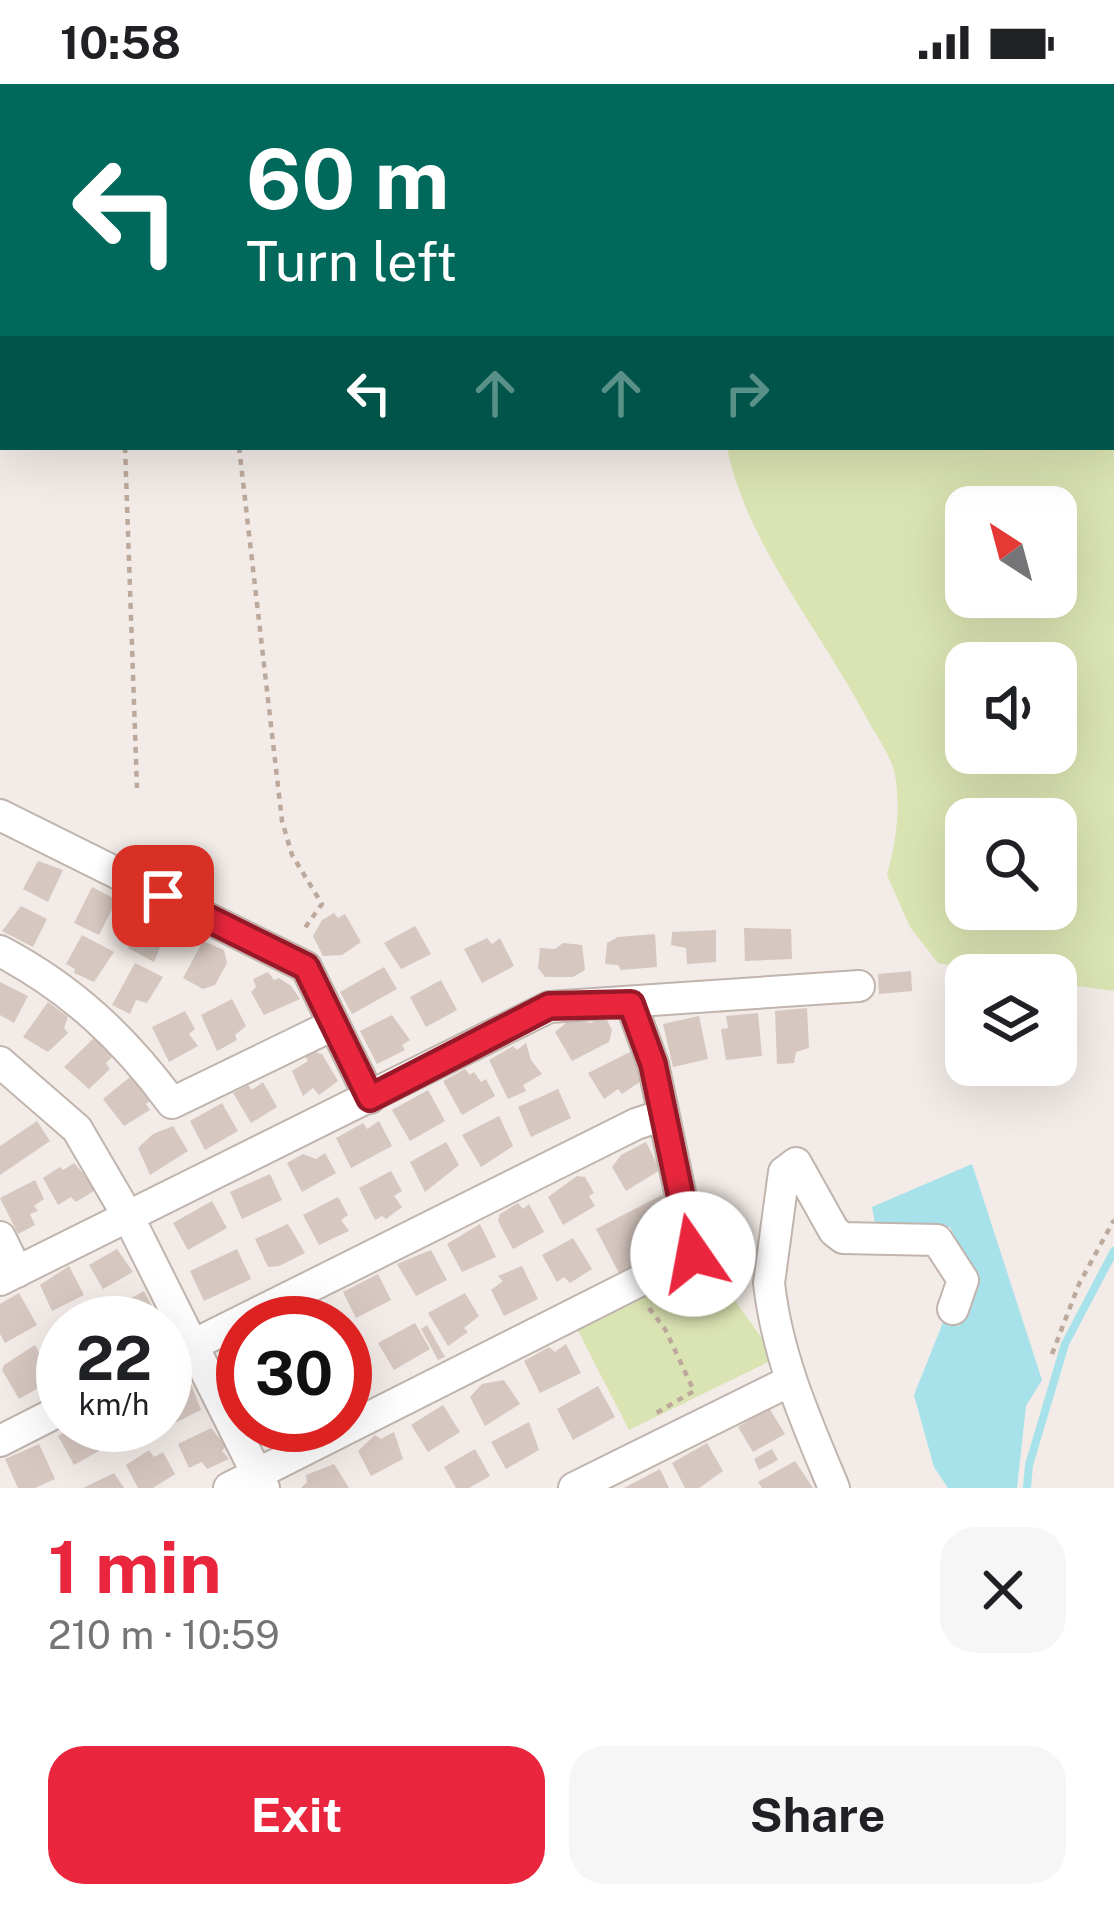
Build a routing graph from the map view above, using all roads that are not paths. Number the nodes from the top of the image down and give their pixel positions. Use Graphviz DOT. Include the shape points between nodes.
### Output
graph roads {
  1 [pos="0,815"];
  2 [pos="0,951"];
  3 [pos="859,986"];
  4 [pos="631,1004"];
  5 [pos="333,1025"];
  6 [pos="0,1062"];
  7 [pos="370,1098"];
  8 [pos="664,1115"];
  9 [pos="129,1217"];
  10 [pos="0,1237"];
  11 [pos="8,1276"];
  12 [pos="158,1296"];
  13 [pos="953,1310"];
  14 [pos="192,1346"];
  15 [pos="192,1372"];
  16 [pos="790,1381"];
  17 [pos="36,1423"];
  18 [pos="0,1441"];
  19 [pos="261,1481"];
  20 [pos="229,1488"];
  21 [pos="574,1488"];
  22 [pos="835,1488"];
  1 -- 5 [label="street" via="306,967"];
  2 -- 5 [label="street" via="111,1028 172,1103"];
  3 -- 4 [label="street"];
  4 -- 7 [label="street" via="549,1006"];
  4 -- 8 [label="street"];
  5 -- 7 [label="street"];
  6 -- 9 [label="street" via="76,1129"];
  7 -- 9 [label="street"];
  8 -- 14 [label="street"];
  8 -- 19 [label="street" via="693,1254"];
  9 -- 11 [label="street"];
  9 -- 12 [label="street"];
  10 -- 11 [label="street"];
  13 -- 16 [label="street" via="963,1280 938,1240 843,1238 796,1163 781,1183 769,1282"];
  15 -- 19 [label="street"];
  16 -- 21 [label="street"];
  16 -- 22 [label="street"];
  17 -- 18 [label="street"];
  19 -- 20 [label="street"];
}
